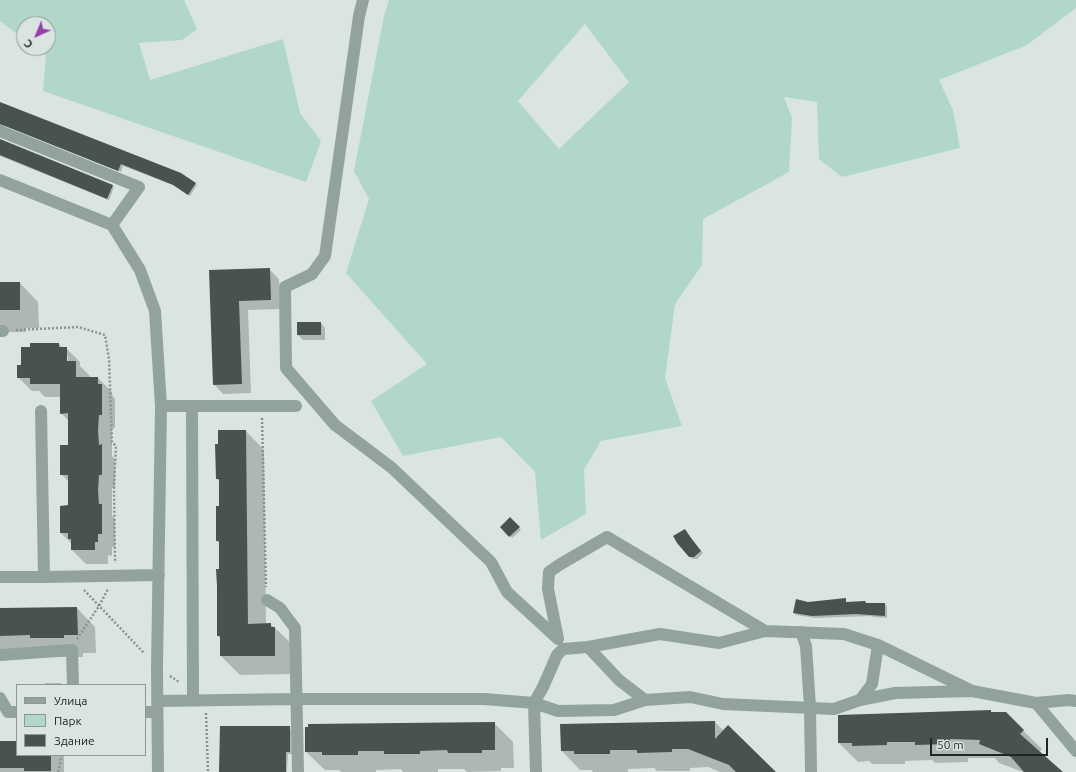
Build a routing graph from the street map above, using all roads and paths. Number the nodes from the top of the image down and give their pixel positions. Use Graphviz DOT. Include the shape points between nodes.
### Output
graph roads {
  1 [pos="363,0"];
  2 [pos="0,130"];
  3 [pos="0,180"];
  4 [pos="112,225"];
  5 [pos="1,331"];
  6 [pos="161,406"];
  7 [pos="192,406"];
  8 [pos="262,406"];
  9 [pos="296,406"];
  10 [pos="41,411"];
  11 [pos="159,575"];
  12 [pos="115,576"];
  13 [pos="0,577"];
  14 [pos="71,577"];
  15 [pos="44,578"];
  16 [pos="267,600"];
  17 [pos="99,606"];
  18 [pos="764,631"];
  19 [pos="801,632"];
  20 [pos="557,638"];
  21 [pos="878,645"];
  22 [pos="588,647"];
  23 [pos="563,649"];
  24 [pos="72,650"];
  25 [pos="0,655"];
  26 [pos="157,668"];
  27 [pos="73,684"];
  28 [pos="972,690"];
  29 [pos="193,696"];
  30 [pos="0,698"];
  31 [pos="297,699"];
  32 [pos="206,700"];
  33 [pos="645,700"];
  34 [pos="860,700"];
  35 [pos="1076,701"];
  36 [pos="1036,702"];
  37 [pos="534,703"];
  38 [pos="157,706"];
  39 [pos="810,707"];
  40 [pos="16,712"];
  41 [pos="146,712"];
  42 [pos="1076,751"];
  43 [pos="62,756"];
  44 [pos="58,772"];
  45 [pos="158,772"];
  46 [pos="208,772"];
  47 [pos="298,772"];
  48 [pos="536,772"];
  49 [pos="811,772"];
  1 -- 20 [label="street" via="325,256 312,274 284,287 286,368 335,425 392,468 491,562 507,592"];
  2 -- 4 [label="street" via="139,187"];
  3 -- 4 [label="street"];
  4 -- 6 [label="street" via="140,270 155,311"];
  5 -- 12 [label="path" via="78,327 105,335 109,358 112,442 116,446"];
  6 -- 7 [label="street"];
  6 -- 11 [label="street"];
  7 -- 8 [label="street"];
  7 -- 29 [label="street"];
  8 -- 9 [label="street"];
  8 -- 16 [label="path"];
  10 -- 15 [label="street"];
  11 -- 12 [label="street"];
  11 -- 26 [label="street"];
  12 -- 14 [label="street"];
  12 -- 17 [label="path"];
  13 -- 15 [label="street"];
  14 -- 15 [label="street"];
  14 -- 17 [label="path"];
  16 -- 31 [label="street" via="280,608 295,628"];
  17 -- 24 [label="path"];
  17 -- 26 [label="path"];
  18 -- 19 [label="street"];
  18 -- 20 [label="street" via="607,537 549,572 548,589"];
  18 -- 22 [label="street" via="719,644 660,634"];
  19 -- 21 [label="street" via="844,634"];
  19 -- 39 [label="street" via="806,646"];
  20 -- 23 [label="street"];
  21 -- 28 [label="street"];
  21 -- 34 [label="street" via="872,684"];
  22 -- 23 [label="street"];
  22 -- 33 [label="street" via="619,680"];
  23 -- 37 [label="street" via="557,655"];
  24 -- 25 [label="street"];
  24 -- 27 [label="street"];
  26 -- 29 [label="path"];
  26 -- 38 [label="street"];
  28 -- 34 [label="street" via="895,693"];
  28 -- 36 [label="street"];
  29 -- 32 [label="street"];
  29 -- 38 [label="street"];
  30 -- 40 [label="street" via="8,712"];
  31 -- 32 [label="street"];
  31 -- 37 [label="street" via="484,699"];
  31 -- 47 [label="street"];
  32 -- 46 [label="path"];
  33 -- 37 [label="street" via="614,710 582,711 558,711"];
  33 -- 39 [label="street" via="690,697 723,704"];
  34 -- 39 [label="street" via="834,709"];
  35 -- 36 [label="street"];
  36 -- 42 [label="street"];
  37 -- 48 [label="street"];
  38 -- 41 [label="street"];
  38 -- 45 [label="street"];
  39 -- 49 [label="street"];
  43 -- 44 [label="path"];
}
